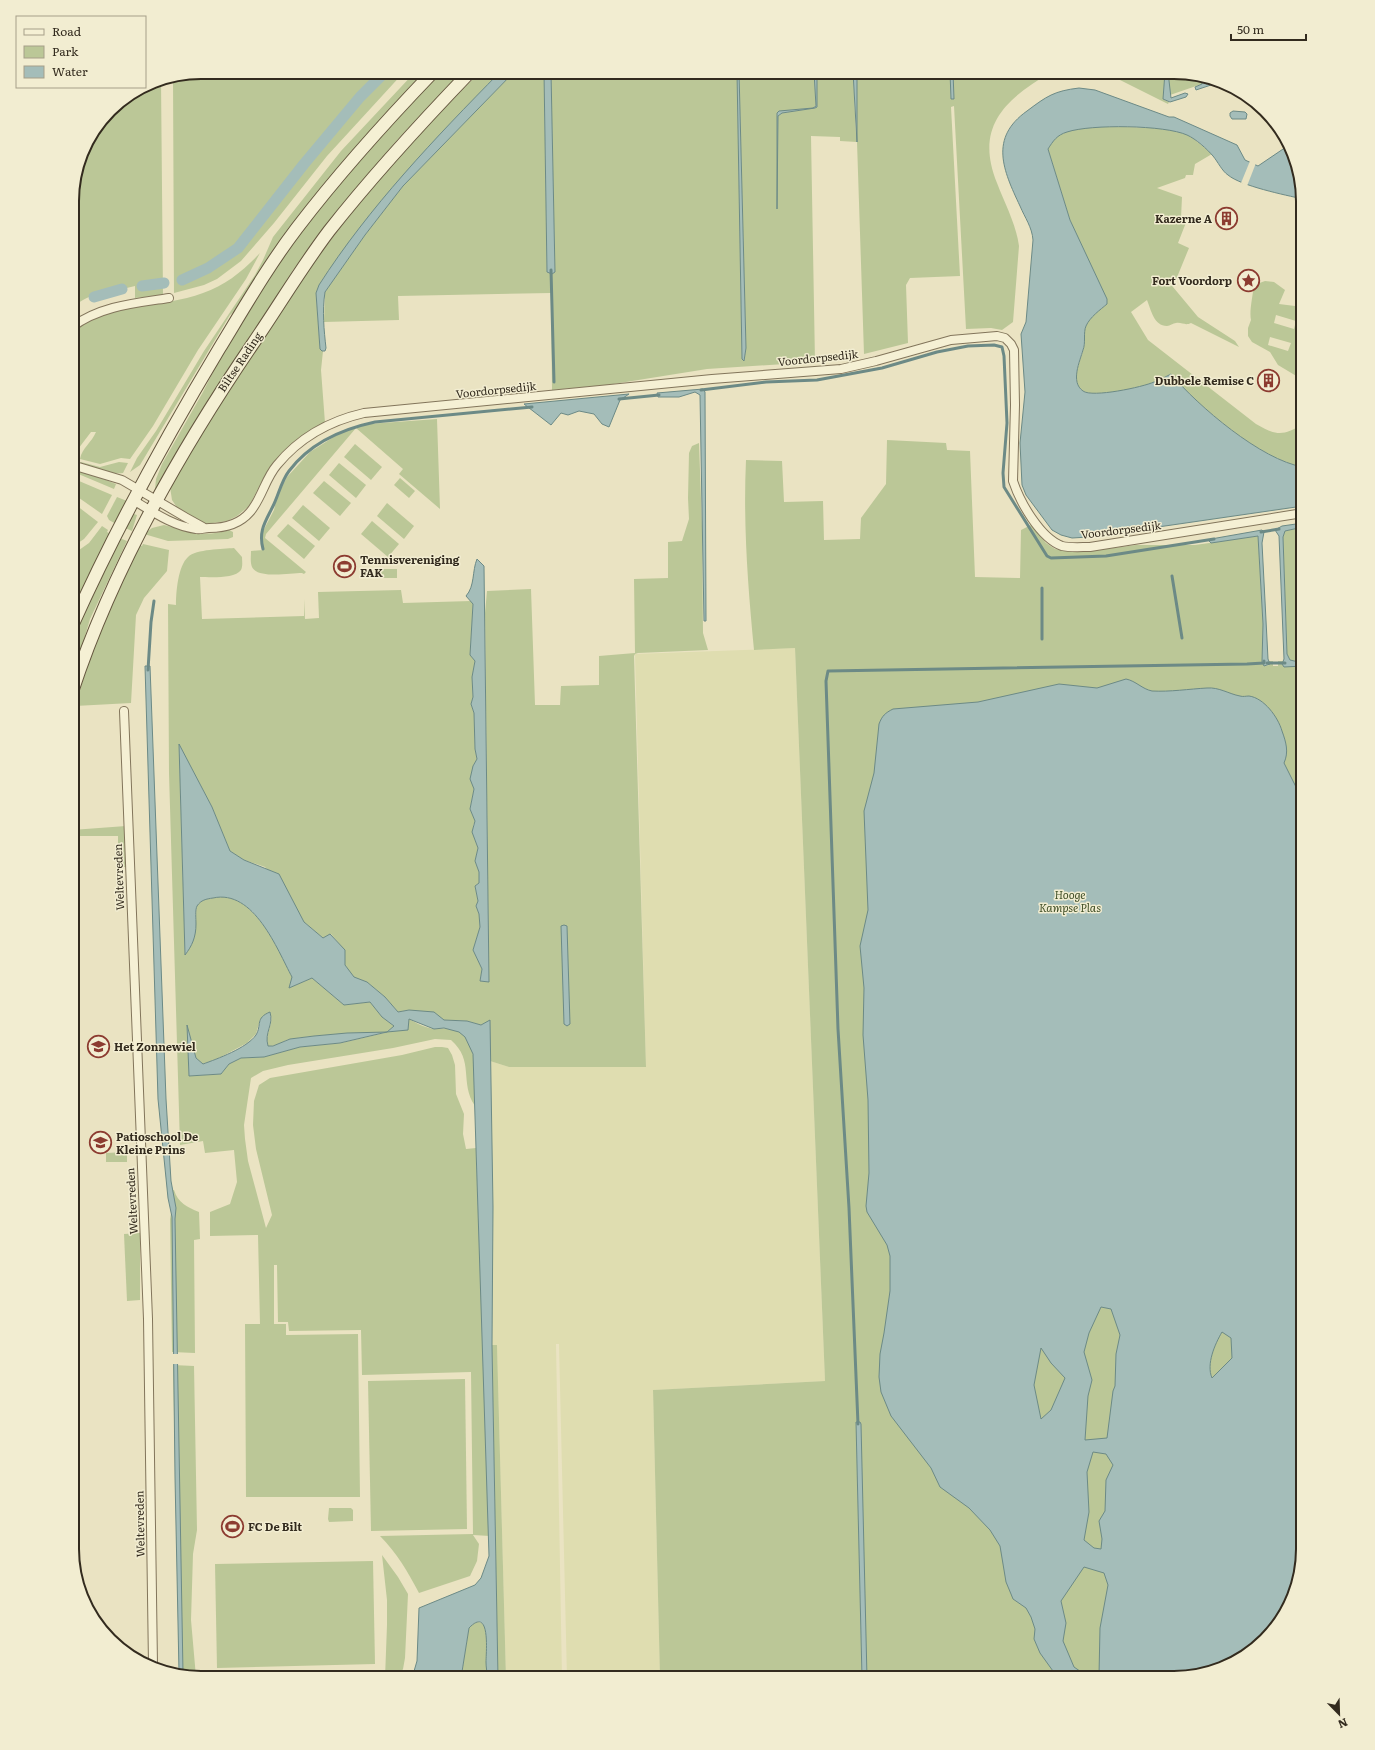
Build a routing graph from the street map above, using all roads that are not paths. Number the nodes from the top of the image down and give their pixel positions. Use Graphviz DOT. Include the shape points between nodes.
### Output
graph roads {
  1 [pos="426,79"];
  2 [pos="463,79"];
  3 [pos="169,298"];
  4 [pos="79,323"];
  5 [pos="79,467"];
  6 [pos="139,489"];
  7 [pos="133,500"];
  8 [pos="155,506"];
  9 [pos="1296,514"];
  10 [pos="207,528"];
  11 [pos="79,611"];
  12 [pos="79,673"];
  13 [pos="124,711"];
  14 [pos="154,1662"];
  1 -- 6 [label="main road, Biltse Rading" via="373,135 296,230 187,401"];
  2 -- 8 [label="main road, Biltse Rading" via="373,177 320,243 193,435"];
  3 -- 4 [label="street" via="111,308"];
  5 -- 6 [label="street" via="122,480"];
  6 -- 7 [label="main road, Biltse Rading"];
  6 -- 8 [label="street"];
  7 -- 8 [label="street"];
  7 -- 11 [label="main road, Biltse Rading"];
  8 -- 10 [label="street"];
  8 -- 10 [label="street, Voordorpsedijk" via="170,521 188,528"];
  8 -- 12 [label="main road, Biltse Rading" via="113,590"];
  9 -- 10 [label="street, Voordorpsedijk" via="1090,547 1063,546 1053,541 1040,529 1026,509 1013,481 1014,350 1005,338 997,336 951,340 876,362 841,369 705,379 346,417 312,432 297,443 276,466 257,502 244,517 225,527"];
  13 -- 14 [label="street, Weltevreden" via="148,1311"];
}
